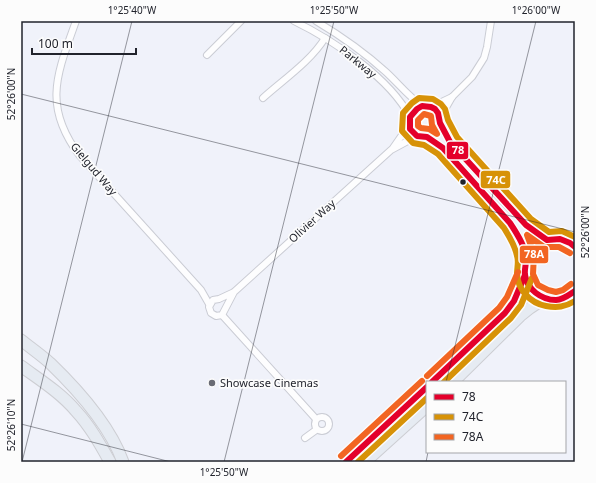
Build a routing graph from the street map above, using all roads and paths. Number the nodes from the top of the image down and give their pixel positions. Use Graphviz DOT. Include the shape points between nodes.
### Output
graph roads {
  1 [pos="76,21"];
  2 [pos="241,21"];
  3 [pos="294,21"];
  4 [pos="316,21"];
  5 [pos="491,21"];
  6 [pos="325,38"];
  7 [pos="207,55"];
  8 [pos="452,96"];
  9 [pos="263,98"];
  10 [pos="422,106"];
  11 [pos="431,107"];
  12 [pos="410,116"];
  13 [pos="440,120"];
  14 [pos="409,125"];
  15 [pos="417,136"];
  16 [pos="427,137"];
  17 [pos="391,150"];
  18 [pos="570,239"];
  19 [pos="547,240"];
  20 [pos="575,247"];
  21 [pos="526,256"];
  22 [pos="525,275"];
  23 [pos="201,290"];
  24 [pos="234,292"];
  25 [pos="572,297"];
  26 [pos="545,298"];
  27 [pos="217,299"];
  28 [pos="210,304"];
  29 [pos="226,306"];
  30 [pos="222,315"];
  31 [pos="21,340"];
  32 [pos="21,366"];
  33 [pos="433,381"];
  34 [pos="455,381"];
  35 [pos="426,387"];
  36 [pos="426,407"];
  37 [pos="316,419"];
  38 [pos="316,430"];
  39 [pos="305,438"];
  40 [pos="110,462"];
  41 [pos="123,462"];
  42 [pos="346,462"];
  43 [pos="365,462"];
  1 -- 23 [label="street, Gielgud Way" via="59,68 56,89 58,112 65,134 80,156"];
  2 -- 7 [label="street"];
  3 -- 6 [label="street, Parkway"];
  4 -- 10 [label="street, Parkway" via="352,44"];
  5 -- 8 [label="street" via="482,62 472,77"];
  6 -- 9 [label="street" via="312,55"];
  6 -- 12 [label="street, Parkway" via="369,70 395,95"];
  8 -- 11 [label="street"];
  8 -- 13 [label="street"];
  10 -- 11 [label="street"];
  10 -- 12 [label="street"];
  11 -- 13 [label="street" via="435,109"];
  12 -- 14 [label="street"];
  13 -- 16 [label="street" via="435,133"];
  13 -- 19 [label="street" via="450,142 526,225"];
  14 -- 15 [label="street"];
  14 -- 17 [label="street, Olivier Way"];
  15 -- 16 [label="street"];
  15 -- 17 [label="street, Olivier Way"];
  16 -- 21 [label="street" via="443,148 510,223"];
  17 -- 24 [label="street, Olivier Way"];
  18 -- 19 [label="highway"];
  18 -- 20 [label="highway"];
  19 -- 21 [label="highway" via="538,243"];
  21 -- 22 [label="highway"];
  22 -- 26 [label="highway" via="532,291"];
  22 -- 33 [label="highway" via="514,301 505,313"];
  23 -- 27 [label="street, Gielgud Way"];
  23 -- 28 [label="street, Gielgud Way"];
  24 -- 27 [label="street, Olivier Way"];
  24 -- 29 [label="street, Olivier Way"];
  25 -- 26 [label="highway" via="556,300"];
  26 -- 34 [label="highway" via="520,316"];
  27 -- 28 [label="street"];
  27 -- 29 [label="street"];
  28 -- 30 [label="street" via="209,310 212,314"];
  29 -- 30 [label="street"];
  30 -- 37 [label="street"];
  31 -- 41 [label="highway" via="50,363 74,388 109,433"];
  32 -- 40 [label="highway" via="76,410"];
  35 -- 42 [label="highway"];
  36 -- 43 [label="highway"];
  37 -- 38 [label="street"];
  37 -- 38 [label="street" via="324,417 329,425 325,431"];
  38 -- 39 [label="street"];
}
